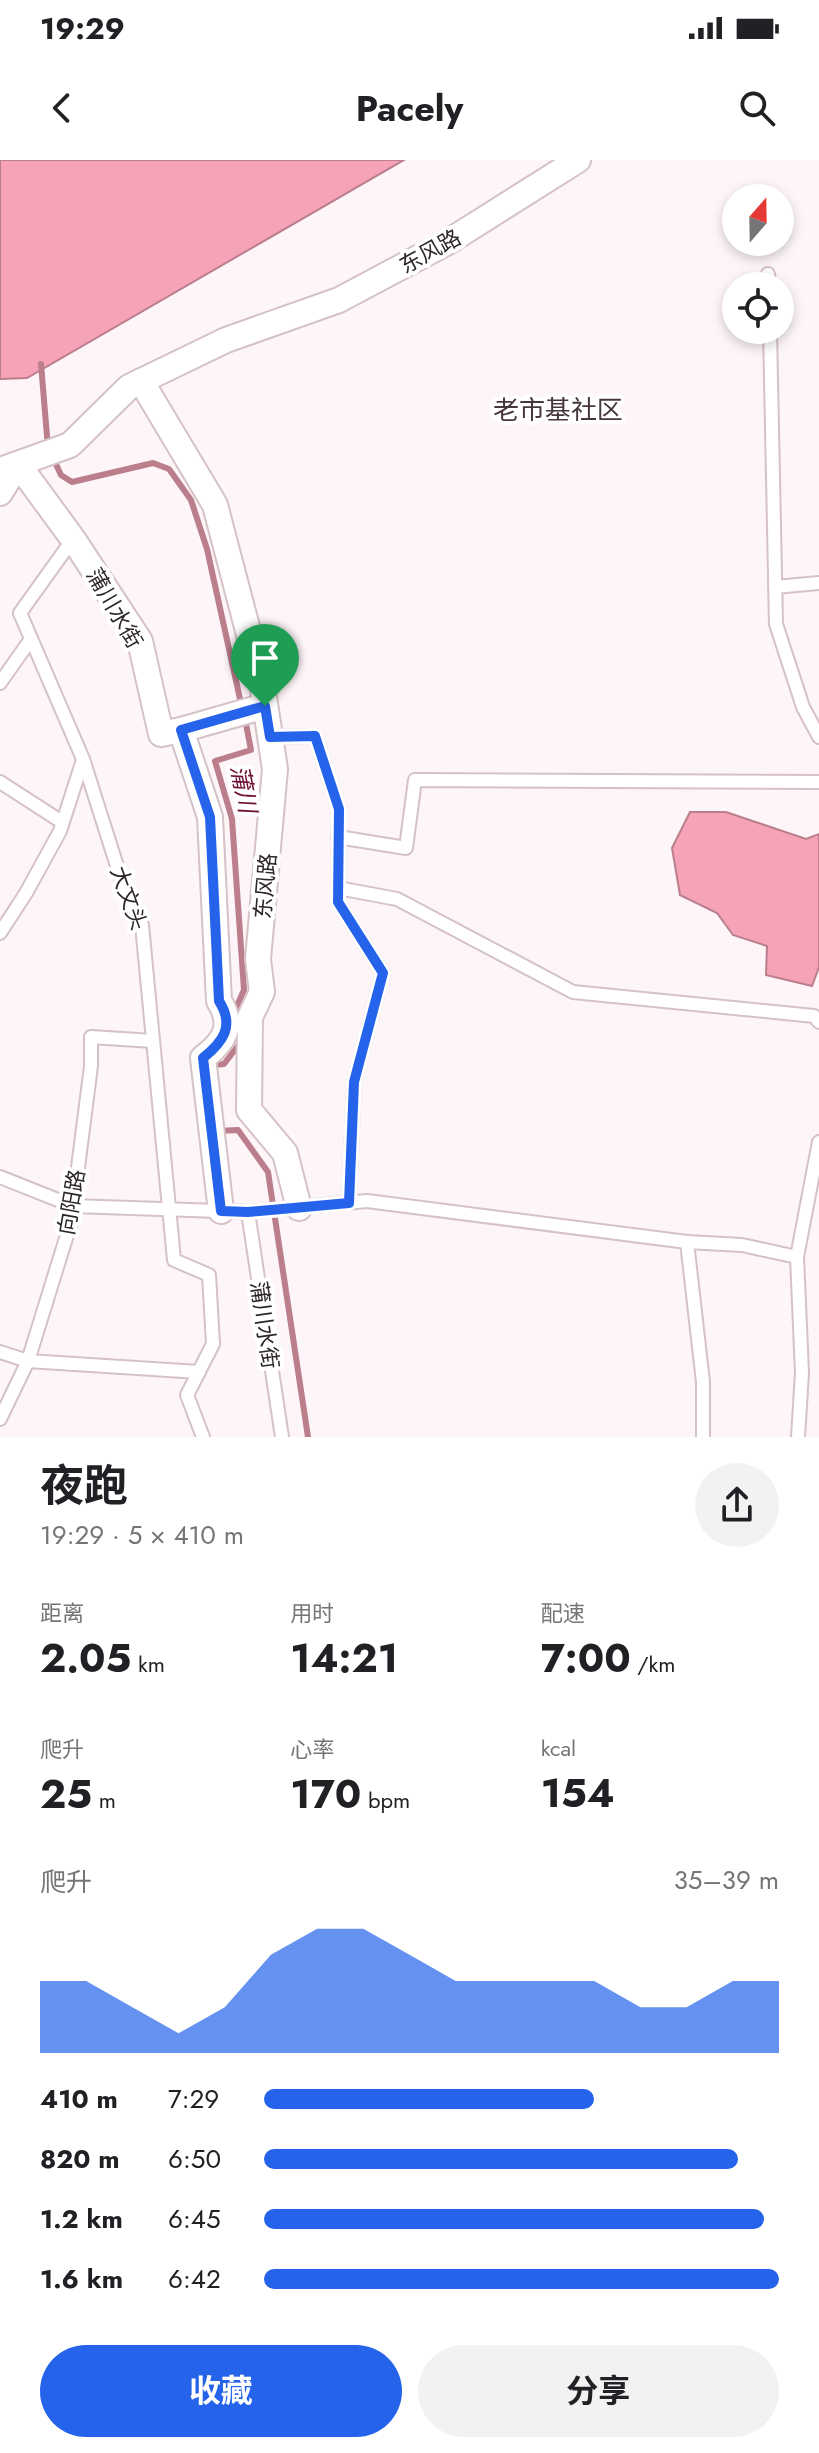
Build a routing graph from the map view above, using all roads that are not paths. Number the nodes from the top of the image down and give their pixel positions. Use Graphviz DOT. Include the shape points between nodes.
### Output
graph roads {
  1 [pos="578,160"];
  2 [pos="770,344"];
  3 [pos="141,381"];
  4 [pos="18,463"];
  5 [pos="0,493"];
  6 [pos="73,539"];
  7 [pos="819,583"];
  8 [pos="775,587"];
  9 [pos="31,639"];
  10 [pos="0,683"];
  11 [pos="261,707"];
  12 [pos="181,730"];
  13 [pos="270,737"];
  14 [pos="819,737"];
  15 [pos="83,759"];
  16 [pos="0,782"];
  17 [pos="819,782"];
  18 [pos="62,822"];
  19 [pos="338,837"];
  20 [pos="338,888"];
  21 [pos="0,933"];
  22 [pos="817,1015"];
  23 [pos="153,1041"];
  24 [pos="819,1142"];
  25 [pos="0,1177"];
  26 [pos="349,1203"];
  27 [pos="73,1206"];
  28 [pos="294,1208"];
  29 [pos="169,1210"];
  30 [pos="221,1211"];
  31 [pos="254,1212"];
  32 [pos="687,1242"];
  33 [pos="797,1257"];
  34 [pos="0,1352"];
  35 [pos="28,1361"];
  36 [pos="199,1372"];
  37 [pos="0,1419"];
  38 [pos="203,1437"];
  39 [pos="282,1437"];
  40 [pos="703,1437"];
  41 [pos="798,1437"];
  1 -- 3 [label="street, 东风路" via="448,242 339,300 226,340"];
  2 -- 8 [label="lane"];
  3 -- 4 [label="street, 东风路" via="70,445"];
  3 -- 11 [label="street, 东风路" via="215,505 262,684"];
  4 -- 5 [label="street"];
  4 -- 6 [label="street, 蒲川水街"];
  6 -- 9 [label="lane, 大文头" via="20,613"];
  6 -- 12 [label="street, 蒲川水街" via="140,641 161,734"];
  7 -- 8 [label="lane"];
  8 -- 14 [label="lane" via="776,624 803,707"];
  9 -- 10 [label="lane"];
  9 -- 15 [label="lane, 大文头"];
  11 -- 12 [label="street"];
  11 -- 13 [label="street, 东风路"];
  12 -- 30 [label="street" via="210,817 219,1001 227,1013 225,1032 203,1058"];
  13 -- 19 [label="lane" via="315,736 339,809"];
  13 -- 28 [label="street, 东风路" via="275,769 258,959 262,992 250,1017 249,1110 285,1153"];
  15 -- 18 [label="lane"];
  15 -- 23 [label="lane, 大文头" via="124,888 142,925"];
  16 -- 18 [label="lane"];
  17 -- 19 [label="lane" via="415,780 406,848"];
  18 -- 21 [label="lane"];
  19 -- 20 [label="lane"];
  20 -- 22 [label="lane" via="397,899 573,992"];
  20 -- 26 [label="lane" via="338,902 383,973 354,1082"];
  23 -- 27 [label="lane, 向阳路" via="91,1037"];
  23 -- 29 [label="lane, 大文头"];
  24 -- 33 [label="lane"];
  25 -- 27 [label="lane"];
  26 -- 28 [label="lane"];
  26 -- 32 [label="lane" via="367,1201"];
  27 -- 29 [label="lane"];
  27 -- 35 [label="lane, 向阳路"];
  28 -- 31 [label="lane"];
  29 -- 30 [label="lane"];
  29 -- 36 [label="lane, 大文头" via="174,1260 209,1275 213,1344"];
  30 -- 31 [label="lane"];
  31 -- 39 [label="lane, 蒲川水街"];
  32 -- 33 [label="lane" via="742,1245"];
  32 -- 40 [label="lane" via="703,1382"];
  33 -- 41 [label="lane" via="802,1373"];
  34 -- 35 [label="lane"];
  35 -- 36 [label="lane"];
  35 -- 37 [label="lane, 向阳路"];
  36 -- 38 [label="lane" via="187,1395"];
}
